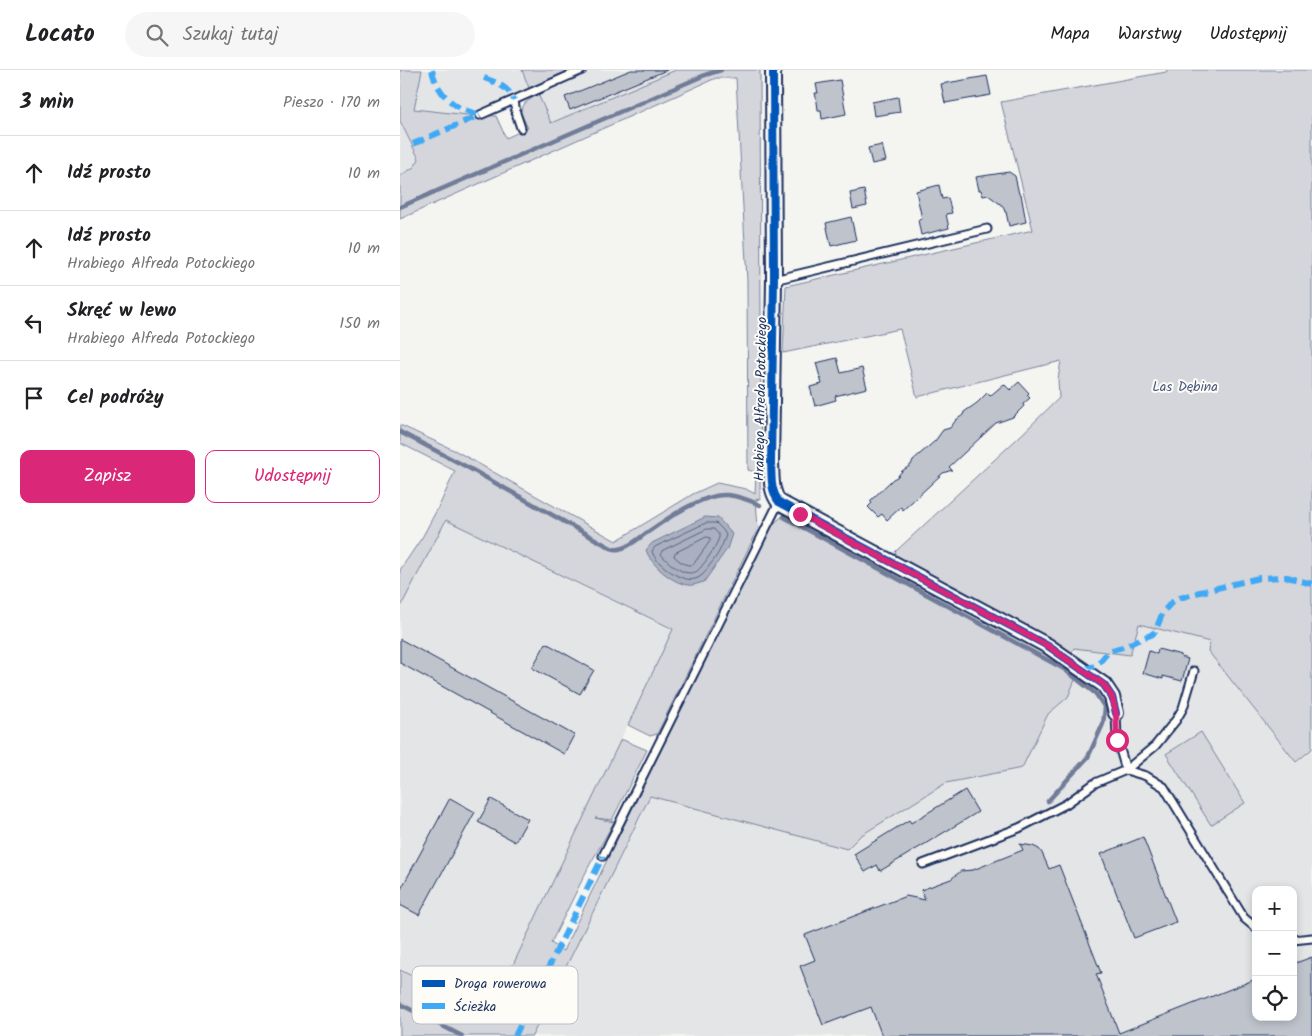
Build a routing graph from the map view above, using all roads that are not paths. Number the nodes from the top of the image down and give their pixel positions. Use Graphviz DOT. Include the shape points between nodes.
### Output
graph roads {
  1 [pos="582,70"];
  2 [pos="775,70"];
  3 [pos="514,100"];
  4 [pos="480,115"];
  5 [pos="521,128"];
  6 [pos="987,229"];
  7 [pos="774,280"];
  8 [pos="779,502"];
  9 [pos="1194,672"];
  10 [pos="1116,713"];
  11 [pos="1126,770"];
  12 [pos="604,856"];
  13 [pos="923,864"];
  14 [pos="1252,925"];
  15 [pos="1312,938"];
  16 [pos="1297,940"];
  1 -- 3 [label="lane"];
  2 -- 7 [label="street, Hrabiego Alfreda Potockiego"];
  3 -- 4 [label="lane"];
  3 -- 5 [label="lane"];
  6 -- 7 [label="lane"];
  7 -- 8 [label="street, Hrabiego Alfreda Potockiego" via="772,488"];
  8 -- 10 [label="street" via="1048,646 1104,685 1112,697"];
  8 -- 12 [label="lane"];
  9 -- 11 [label="lane" via="1176,720 1155,746"];
  10 -- 11 [label="lane" via="1117,740"];
  11 -- 13 [label="lane" via="1096,783 1066,804 1019,828"];
  11 -- 14 [label="lane" via="1146,776 1164,787 1244,918"];
  15 -- 16 [label="lane"];
}
